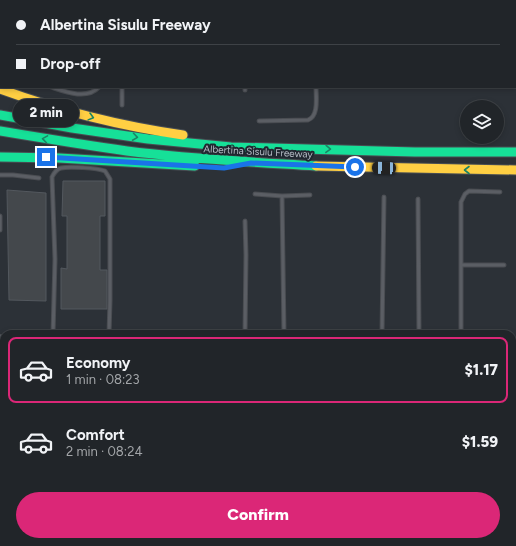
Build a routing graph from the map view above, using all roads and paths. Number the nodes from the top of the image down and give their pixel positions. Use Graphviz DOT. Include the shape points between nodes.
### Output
graph roads {
  1 [pos="55,88"];
  2 [pos="98,88"];
  3 [pos="122,88"];
  4 [pos="316,88"];
  5 [pos="0,89"];
  6 [pos="122,105"];
  7 [pos="0,115"];
  8 [pos="259,121"];
  9 [pos="0,130"];
  10 [pos="261,147"];
  11 [pos="511,152"];
  12 [pos="0,157"];
  13 [pos="251,163"];
  14 [pos="516,170"];
  15 [pos="0,175"];
  16 [pos="39,178"];
  17 [pos="500,192"];
  18 [pos="255,194"];
  19 [pos="310,195"];
  20 [pos="282,196"];
  21 [pos="384,197"];
  22 [pos="418,199"];
  23 [pos="0,216"];
  24 [pos="245,221"];
  25 [pos="0,230"];
  26 [pos="461,265"];
  27 [pos="504,265"];
  28 [pos="53,330"];
  29 [pos="109,330"];
  30 [pos="244,330"];
  31 [pos="284,330"];
  32 [pos="382,330"];
  33 [pos="419,330"];
  34 [pos="461,330"];
  1 -- 2 [label="lane" via="88,94"];
  3 -- 6 [label="lane"];
  4 -- 8 [label="lane" via="315,114 312,119"];
  5 -- 10 [label="highway, one-way" via="99,120 164,132 234,140"];
  7 -- 10 [label="highway, Albertina Sisulu Freeway, one-way" via="148,139"];
  13 -- 9 [label="highway, Albertina Sisulu Freeway, one-way" via="148,154"];
  10 -- 11 [label="highway, Albertina Sisulu Freeway, one-way"];
  12 -- 13 [label="highway" via="224,168"];
  14 -- 13 [label="highway, Albertina Sisulu Freeway, one-way" via="414,170"];
  15 -- 16 [label="lane"];
  17 -- 26 [label="lane" via="469,191 463,197"];
  18 -- 20 [label="lane"];
  19 -- 20 [label="lane"];
  20 -- 31 [label="lane"];
  21 -- 32 [label="lane"];
  22 -- 33 [label="lane"];
  23 -- 25 [label="lane"];
  24 -- 30 [label="lane"];
  26 -- 27 [label="lane"];
  26 -- 34 [label="lane"];
  28 -- 29 [label="lane" via="55,259 52,177 60,168 105,171 110,179"];
}
